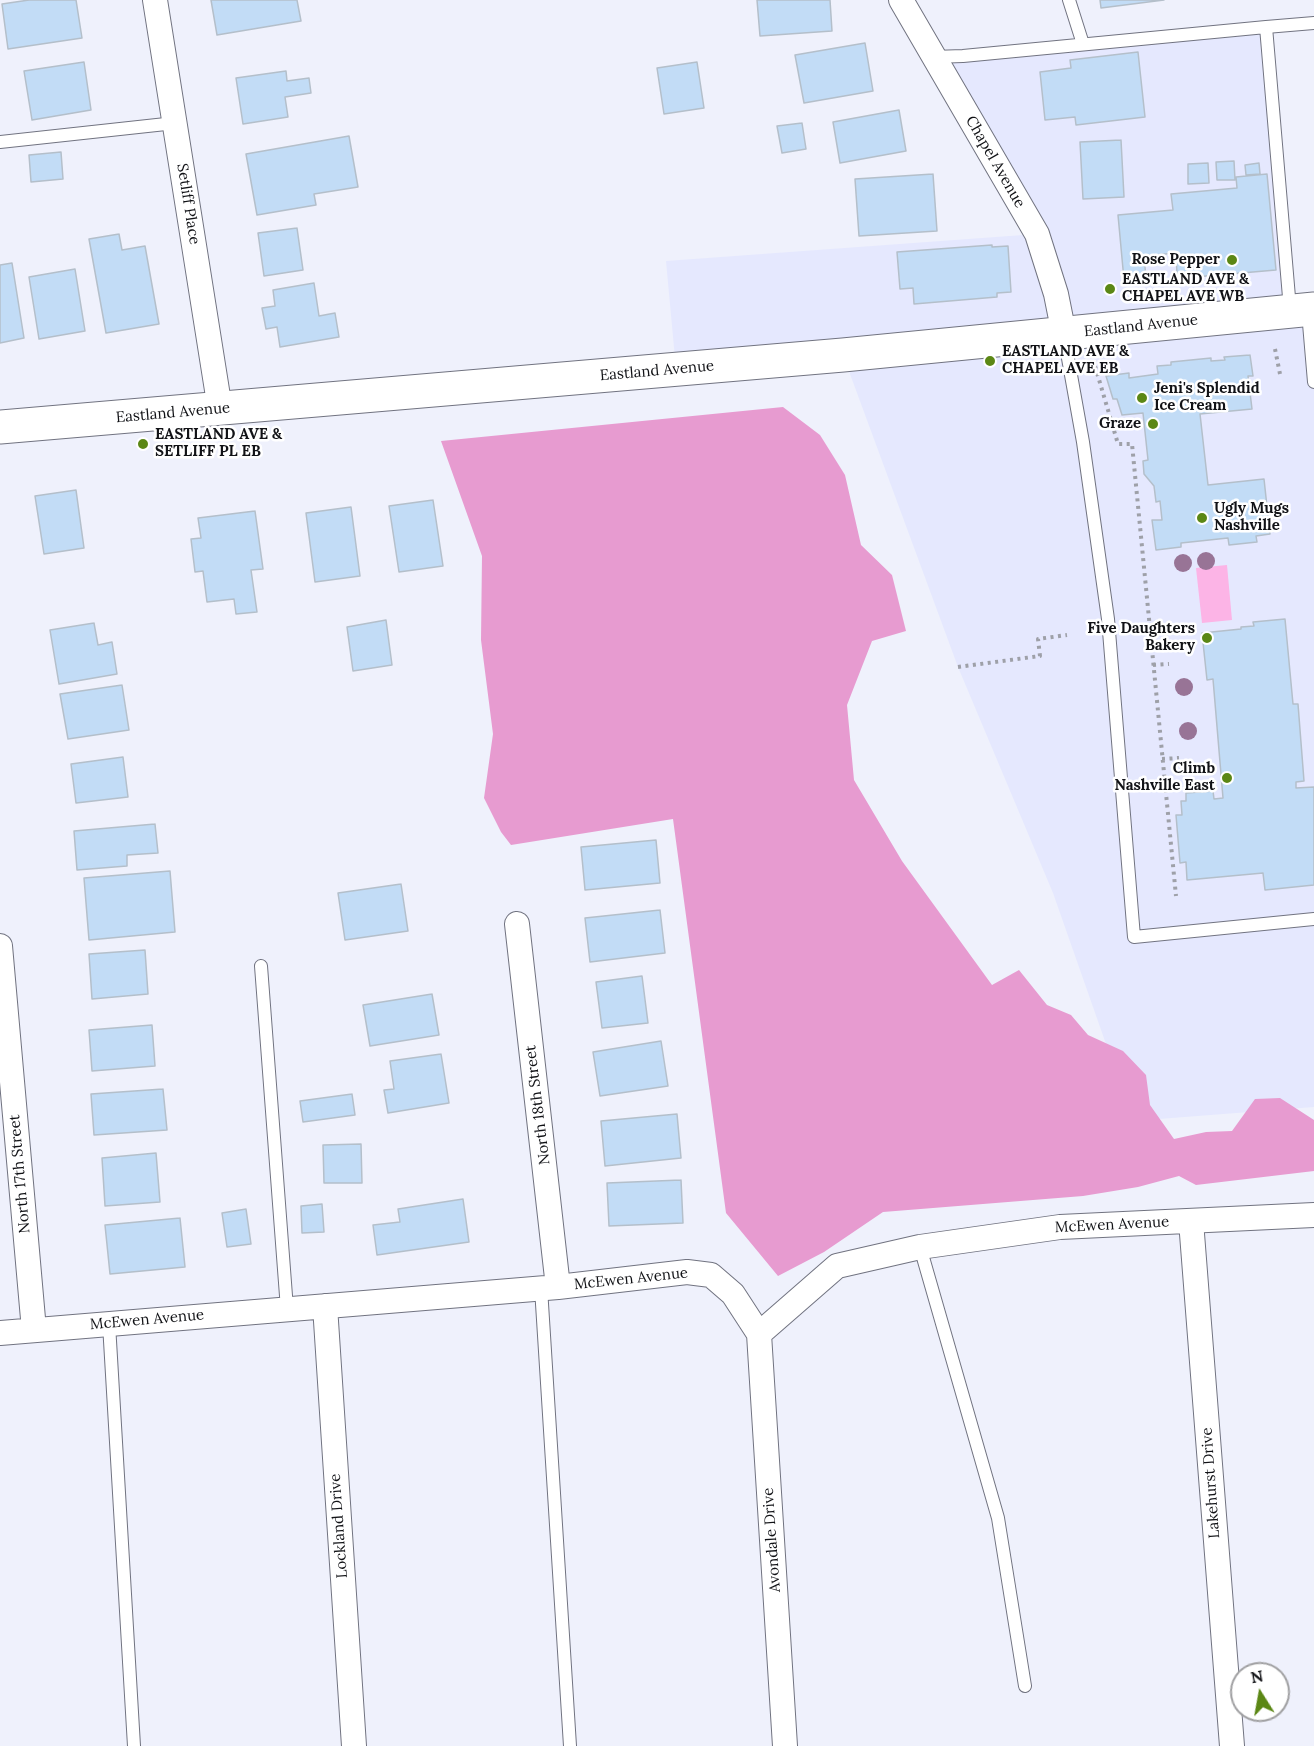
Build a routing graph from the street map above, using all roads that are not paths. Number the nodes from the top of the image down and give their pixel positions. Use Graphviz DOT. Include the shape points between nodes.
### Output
graph roads {
  1 [pos="155,0"];
  2 [pos="901,0"];
  3 [pos="1069,0"];
  4 [pos="1314,23"];
  5 [pos="1266,27"];
  6 [pos="1083,44"];
  7 [pos="933,57"];
  8 [pos="175,123"];
  9 [pos="0,142"];
  10 [pos="1304,310"];
  11 [pos="1064,334"];
  12 [pos="1314,382"];
  13 [pos="220,409"];
  14 [pos="0,427"];
  15 [pos="1314,919"];
  16 [pos="517,924"];
  17 [pos="0,946"];
  18 [pos="261,966"];
  19 [pos="1314,1215"];
  20 [pos="1191,1221"];
  21 [pos="920,1247"];
  22 [pos="549,1287"];
  23 [pos="325,1306"];
  24 [pos="287,1309"];
  25 [pos="109,1323"];
  26 [pos="34,1330"];
  27 [pos="0,1333"];
  28 [pos="759,1334"];
  29 [pos="1024,1686"];
  30 [pos="134,1746"];
  31 [pos="354,1746"];
  32 [pos="570,1746"];
  33 [pos="785,1746"];
  34 [pos="1232,1746"];
  1 -- 8 [label="street, Setliff Place"];
  2 -- 7 [label="street, Chapel Avenue"];
  3 -- 6 [label="lane"];
  4 -- 5 [label="lane"];
  5 -- 6 [label="lane"];
  5 -- 10 [label="lane"];
  6 -- 7 [label="lane"];
  7 -- 11 [label="street, Chapel Avenue" via="1037,234"];
  8 -- 9 [label="lane"];
  8 -- 13 [label="street, Setliff Place"];
  10 -- 11 [label="street, Eastland Avenue"];
  10 -- 12 [label="lane"];
  11 -- 13 [label="street, Eastland Avenue"];
  11 -- 15 [label="lane" via="1108,619 1134,937"];
  13 -- 14 [label="street, Eastland Avenue"];
  16 -- 22 [label="street, North 18th Street"];
  17 -- 26 [label="street, North 17th Street"];
  18 -- 24 [label="lane"];
  19 -- 20 [label="street, McEwen Avenue"];
  20 -- 21 [label="street, McEwen Avenue" via="1060,1227"];
  20 -- 34 [label="street, Lakehurst Drive"];
  21 -- 28 [label="street, McEwen Avenue" via="837,1266"];
  21 -- 29 [label="lane" via="998,1518"];
  22 -- 23 [label="street, McEwen Avenue"];
  22 -- 28 [label="street, McEwen Avenue" via="687,1272 711,1275 733,1294"];
  22 -- 32 [label="lane"];
  23 -- 24 [label="street, McEwen Avenue"];
  23 -- 31 [label="street, Lockland Drive"];
  24 -- 25 [label="street, McEwen Avenue"];
  25 -- 26 [label="street, McEwen Avenue"];
  25 -- 30 [label="lane"];
  26 -- 27 [label="street, McEwen Avenue"];
  28 -- 33 [label="street, Avondale Drive"];
}
